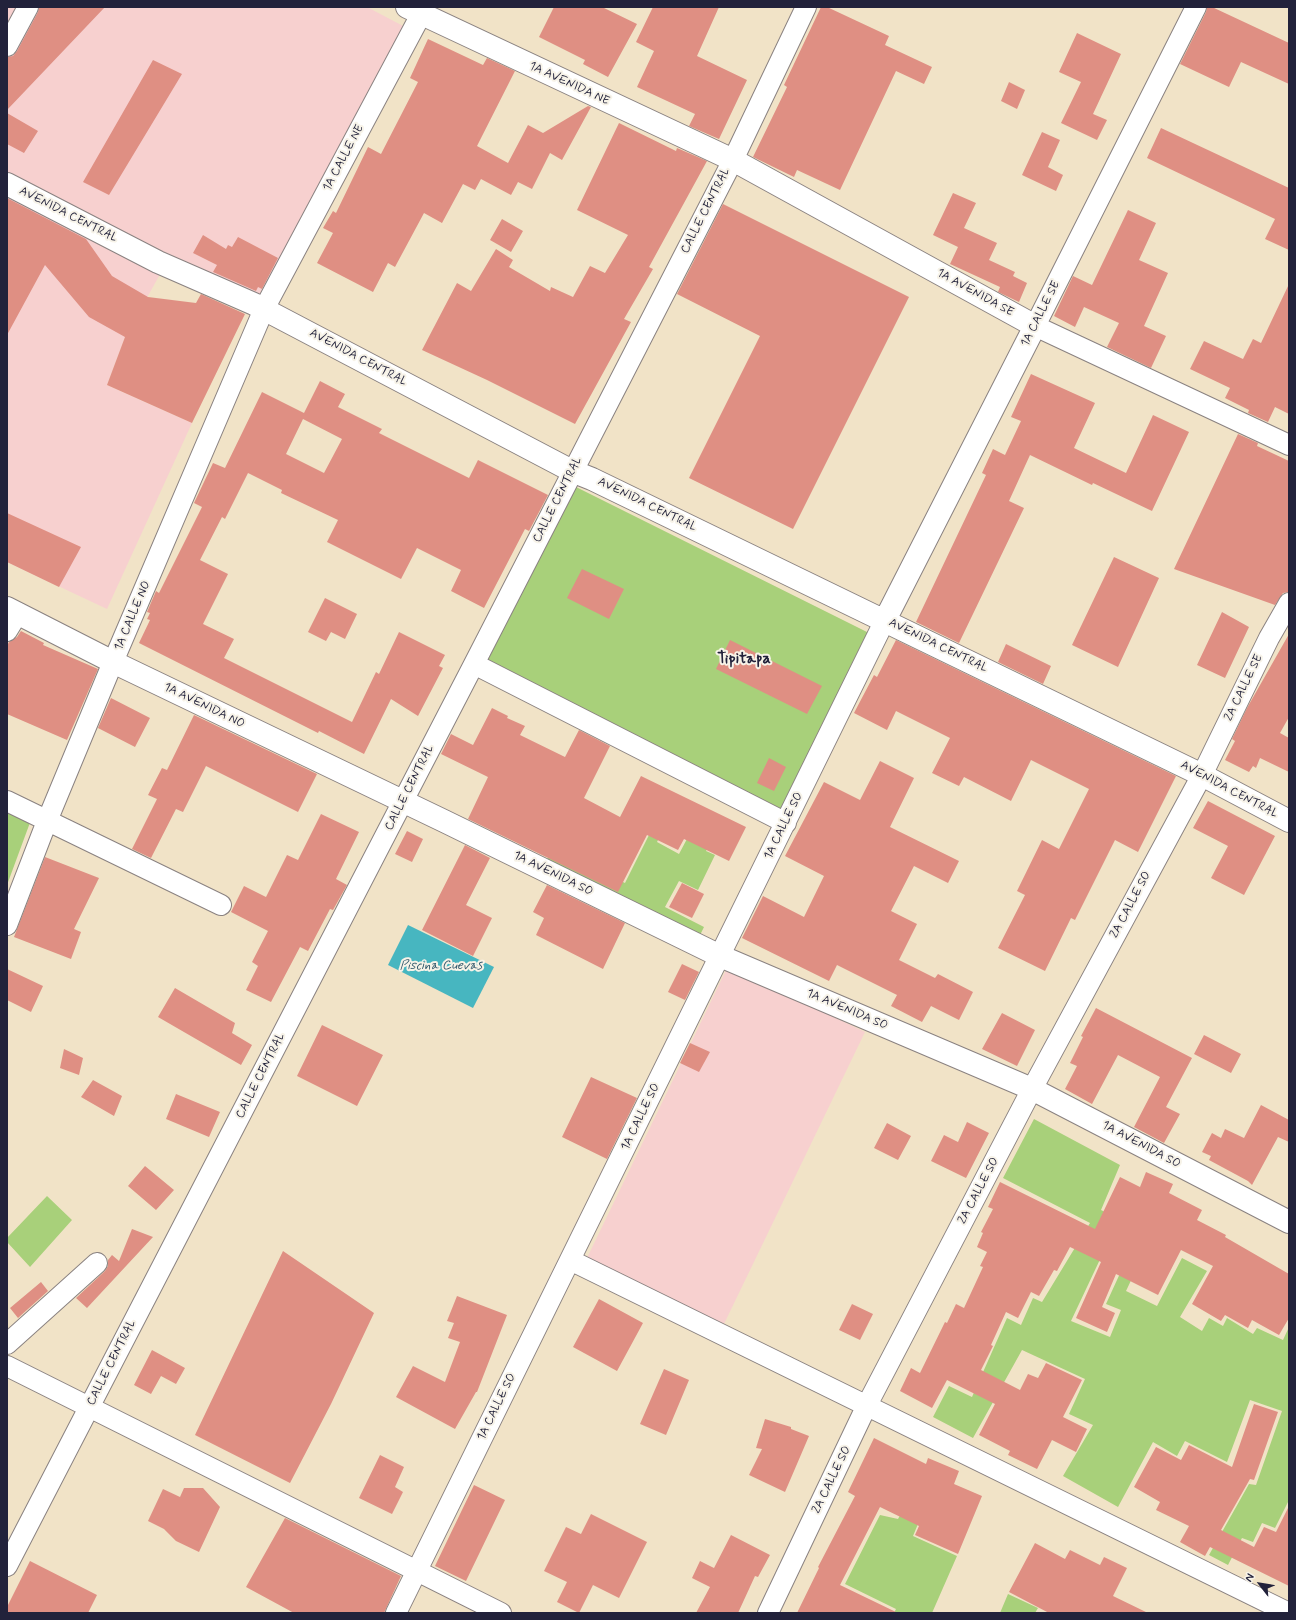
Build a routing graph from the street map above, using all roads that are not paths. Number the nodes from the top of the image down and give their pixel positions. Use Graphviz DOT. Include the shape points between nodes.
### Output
graph roads {
  1 [pos="28,7"];
  2 [pos="806,7"];
  3 [pos="1196,7"];
  4 [pos="417,9"];
  5 [pos="7,46"];
  6 [pos="733,160"];
  7 [pos="7,184"];
  8 [pos="264,309"];
  9 [pos="1035,326"];
  10 [pos="1289,445"];
  11 [pos="572,471"];
  12 [pos="1289,603"];
  13 [pos="11,617"];
  14 [pos="885,620"];
  15 [pos="113,662"];
  16 [pos="474,664"];
  17 [pos="1202,775"];
  18 [pos="7,801"];
  19 [pos="403,802"];
  20 [pos="48,821"];
  21 [pos="1289,821"];
  22 [pos="786,823"];
  23 [pos="221,905"];
  24 [pos="7,924"];
  25 [pos="720,956"];
  26 [pos="1032,1088"];
  27 [pos="1289,1222"];
  28 [pos="570,1260"];
  29 [pos="97,1263"];
  30 [pos="7,1344"];
  31 [pos="7,1366"];
  32 [pos="867,1405"];
  33 [pos="89,1406"];
  34 [pos="7,1566"];
  35 [pos="416,1571"];
  36 [pos="396,1613"];
  37 [pos="500,1613"];
  38 [pos="768,1613"];
  39 [pos="1289,1613"];
  1 -- 5 [label="street"];
  2 -- 6 [label="street, CALLE CENTRAL"];
  3 -- 9 [label="street, 1A CALLE SE"];
  4 -- 6 [label="street, 1A AVENIDA NE"];
  4 -- 8 [label="street, 1A CALLE NE"];
  6 -- 9 [label="street, 1A AVENIDA SE"];
  6 -- 11 [label="street, CALLE CENTRAL"];
  7 -- 8 [label="street, AVENIDA CENTRAL" via="158,262"];
  8 -- 11 [label="street, AVENIDA CENTRAL"];
  8 -- 15 [label="street, 1A CALLE NO"];
  9 -- 10 [label="street, 1A AVENIDA SE"];
  9 -- 14 [label="street, 1A CALLE SE"];
  11 -- 14 [label="street, AVENIDA CENTRAL"];
  11 -- 16 [label="street, CALLE CENTRAL"];
  12 -- 17 [label="street, 2A CALLE SE" via="1269,638"];
  13 -- 15 [label="street, 1A AVENIDA NO"];
  14 -- 17 [label="street, AVENIDA CENTRAL"];
  14 -- 22 [label="street, 1A CALLE SO"];
  15 -- 19 [label="street, 1A AVENIDA NO"];
  15 -- 20 [label="street, 1A CALLE NO"];
  16 -- 19 [label="street, CALLE CENTRAL"];
  16 -- 22 [label="street"];
  17 -- 21 [label="street, AVENIDA CENTRAL"];
  17 -- 26 [label="street, 2A CALLE SO"];
  18 -- 20 [label="street"];
  19 -- 25 [label="street, 1A AVENIDA SO"];
  19 -- 33 [label="street, CALLE CENTRAL"];
  20 -- 23 [label="street"];
  20 -- 24 [label="street, 1A CALLE NO"];
  22 -- 25 [label="street, 1A CALLE SO"];
  25 -- 26 [label="street, 1A AVENIDA SO"];
  25 -- 28 [label="street, 1A CALLE SO"];
  26 -- 27 [label="street, 1A AVENIDA SO"];
  26 -- 32 [label="street, 2A CALLE SO"];
  28 -- 32 [label="street"];
  28 -- 35 [label="street, 1A CALLE SO"];
  29 -- 30 [label="street"];
  31 -- 33 [label="street"];
  32 -- 38 [label="street, 2A CALLE SO"];
  32 -- 39 [label="street"];
  33 -- 34 [label="street, CALLE CENTRAL"];
  33 -- 35 [label="street"];
  35 -- 36 [label="street, 1A CALLE SO"];
  35 -- 37 [label="street"];
}
